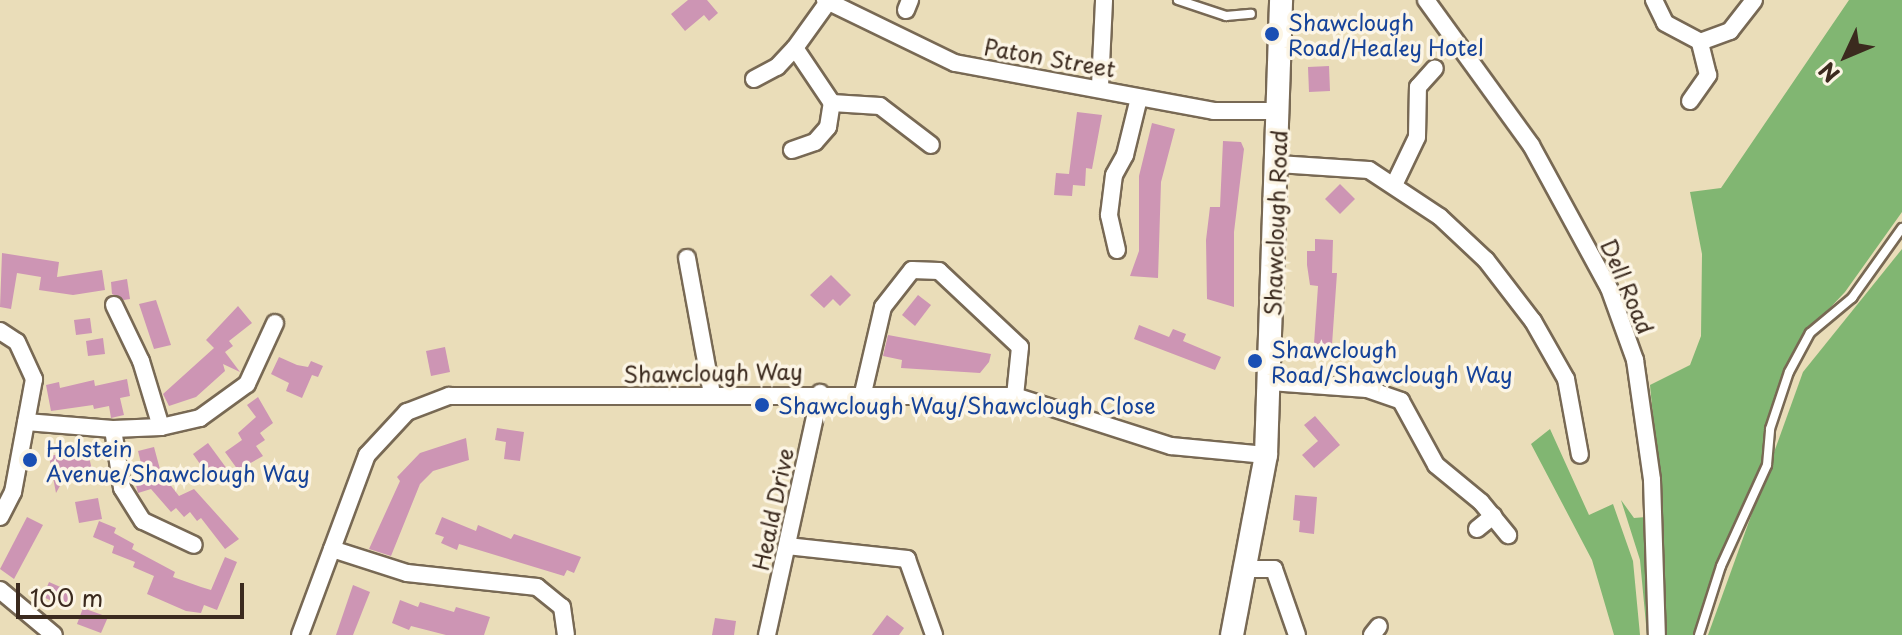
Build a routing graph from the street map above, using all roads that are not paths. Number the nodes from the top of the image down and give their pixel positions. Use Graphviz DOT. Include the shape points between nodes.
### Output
graph roads {
  1 [pos="1104,0"];
  2 [pos="1178,0"];
  3 [pos="1281,0"];
  4 [pos="1426,0"];
  5 [pos="1654,0"];
  6 [pos="1754,0"];
  7 [pos="827,1"];
  8 [pos="1251,14"];
  9 [pos="1700,42"];
  10 [pos="795,48"];
  11 [pos="1435,68"];
  12 [pos="754,79"];
  13 [pos="1100,86"];
  14 [pos="1139,98"];
  15 [pos="1690,101"];
  16 [pos="832,103"];
  17 [pos="1279,111"];
  18 [pos="931,145"];
  19 [pos="792,150"];
  20 [pos="1278,164"];
  21 [pos="1395,183"];
  22 [pos="1902,228"];
  23 [pos="1117,250"];
  24 [pos="687,258"];
  25 [pos="114,305"];
  26 [pos="275,323"];
  27 [pos="0,331"];
  28 [pos="1270,382"];
  29 [pos="820,393"];
  30 [pos="863,393"];
  31 [pos="712,394"];
  32 [pos="1015,396"];
  33 [pos="26,422"];
  34 [pos="161,427"];
  35 [pos="113,429"];
  36 [pos="1266,455"];
  37 [pos="1580,455"];
  38 [pos="1493,516"];
  39 [pos="0,517"];
  40 [pos="1477,529"];
  41 [pos="1508,535"];
  42 [pos="194,545"];
  43 [pos="787,546"];
  44 [pos="332,549"];
  45 [pos="1247,569"];
  46 [pos="0,590"];
  47 [pos="54,635"];
  48 [pos="300,635"];
  49 [pos="566,635"];
  50 [pos="767,635"];
  51 [pos="934,635"];
  52 [pos="1232,635"];
  53 [pos="1297,635"];
  54 [pos="1657,635"];
  55 [pos="1699,635"];
  1 -- 13 [label="street"];
  2 -- 8 [label="lane" via="1226,16"];
  3 -- 17 [label="main road, Shawclough Road"];
  4 -- 54 [label="street, Dell Road" via="1531,145 1609,288 1635,360 1652,480"];
  5 -- 9 [label="street" via="1665,23"];
  6 -- 9 [label="street" via="1730,31"];
  7 -- 10 [label="street"];
  7 -- 13 [label="street, Paton Street" via="955,63"];
  9 -- 15 [label="street" via="1708,75"];
  10 -- 12 [label="street" via="777,67"];
  10 -- 16 [label="street"];
  11 -- 21 [label="street" via="1418,87 1417,137"];
  13 -- 14 [label="street, Paton Street"];
  14 -- 17 [label="street, Paton Street" via="1214,111"];
  14 -- 23 [label="street" via="1112,188 1109,215"];
  16 -- 18 [label="street" via="880,106"];
  16 -- 19 [label="street" via="828,127 815,142"];
  17 -- 20 [label="main road, Shawclough Road"];
  20 -- 21 [label="street" via="1369,170"];
  20 -- 28 [label="main road, Shawclough Road"];
  21 -- 37 [label="street" via="1486,260 1533,321 1566,379"];
  22 -- 55 [label="lane" via="1852,298 1810,333 1789,372 1770,429 1767,465 1721,566"];
  24 -- 31 [label="street"];
  25 -- 34 [label="street" via="141,361"];
  26 -- 34 [label="street" via="247,384 200,418"];
  27 -- 33 [label="street" via="17,342 34,379"];
  28 -- 36 [label="main road, Shawclough Road"];
  28 -- 38 [label="street" via="1389,394 1409,410 1422,445 1449,480"];
  29 -- 30 [label="street, Shawclough Way"];
  29 -- 31 [label="street, Shawclough Way"];
  29 -- 43 [label="street, Heald Drive"];
  30 -- 32 [label="street, Shawclough Way"];
  30 -- 32 [label="street" via="883,307 912,270 939,271 1020,347"];
  31 -- 44 [label="street, Shawclough Way" via="449,396 407,412 367,455"];
  32 -- 36 [label="street, Shawclough Way" via="1171,446"];
  33 -- 35 [label="street"];
  33 -- 39 [label="street" via="13,492"];
  34 -- 35 [label="street"];
  35 -- 42 [label="street" via="122,488 143,521"];
  36 -- 45 [label="main road, Shawclough Road"];
  38 -- 40 [label="street"];
  38 -- 41 [label="street"];
  43 -- 50 [label="street, Heald Drive"];
  43 -- 51 [label="street" via="907,559"];
  44 -- 48 [label="street, Shawclough Way"];
  44 -- 49 [label="street" via="407,573 537,587 562,607"];
  45 -- 52 [label="main road, Shawclough Road"];
  45 -- 53 [label="street" via="1274,569"];
  46 -- 47 [label="street"];
}
